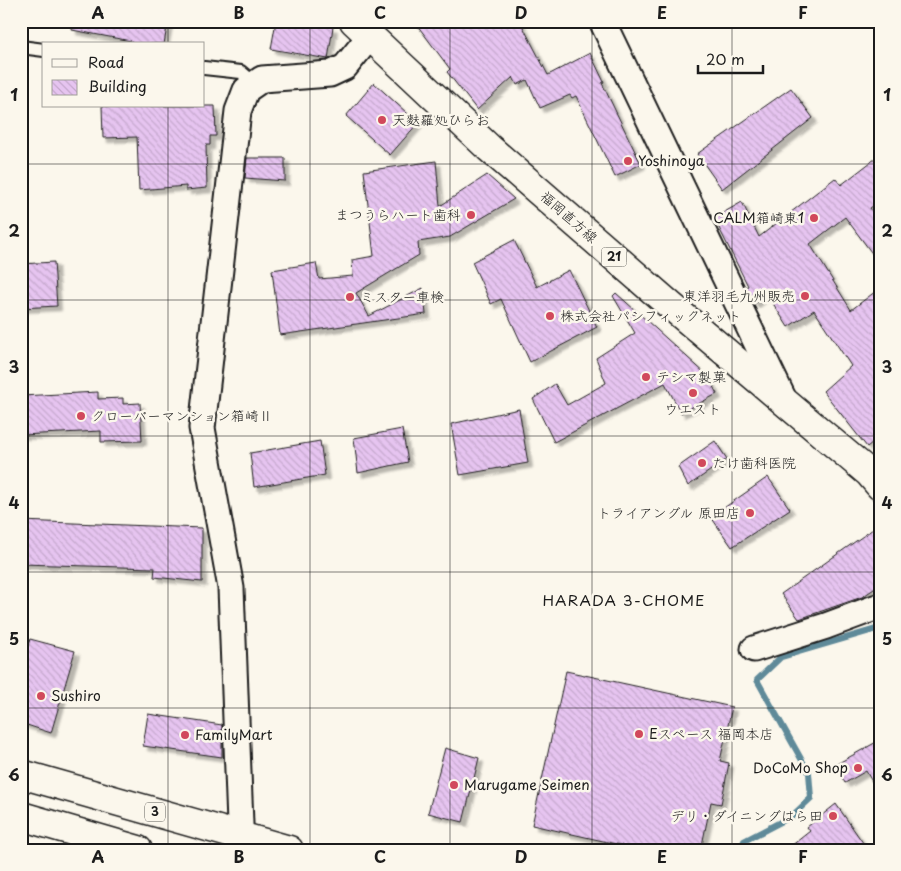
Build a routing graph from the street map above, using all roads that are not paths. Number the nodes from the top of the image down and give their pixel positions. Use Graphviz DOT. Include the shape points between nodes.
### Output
graph roads {
  1 [pos="602,21"];
  2 [pos="362,29"];
  3 [pos="21,47"];
  4 [pos="42,50"];
  5 [pos="205,68"];
  6 [pos="254,84"];
  7 [pos="784,400"];
  8 [pos="876,474"];
  9 [pos="880,606"];
  10 [pos="754,649"];
  11 [pos="21,774"];
  12 [pos="21,816"];
  13 [pos="241,843"];
  14 [pos="138,850"];
  15 [pos="289,850"];
  1 -- 7 [label="street"];
  2 -- 6 [label="street" via="345,67 330,74 262,79"];
  2 -- 7 [label="main road, 福岡直方線 / 21" via="489,148"];
  3 -- 4 [label="lane"];
  5 -- 6 [label="lane" via="241,72"];
  6 -- 13 [label="street" via="246,90 238,111 202,428 231,588"];
  7 -- 8 [label="main road, 福岡直方線 / 21"];
  9 -- 10 [label="street"];
  11 -- 13 [label="main road, 3"];
  12 -- 14 [label="main road"];
  13 -- 15 [label="main road, 3"];
}
